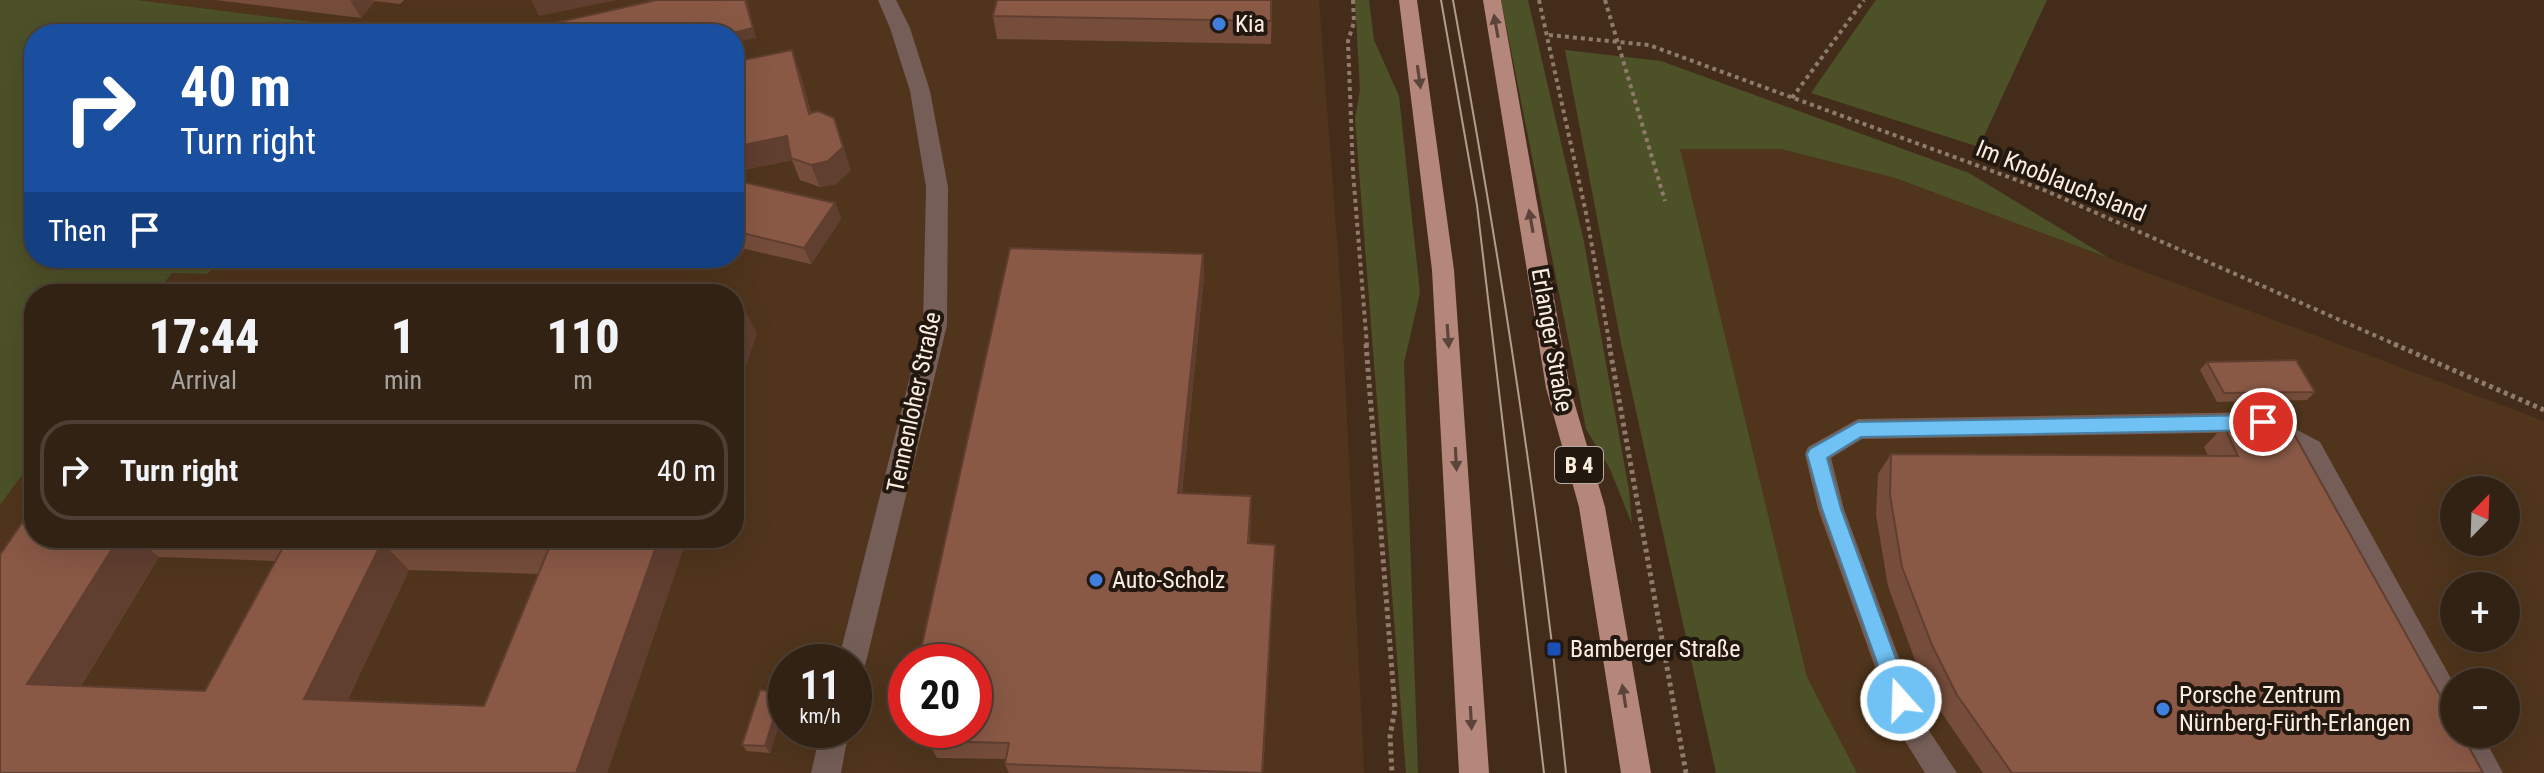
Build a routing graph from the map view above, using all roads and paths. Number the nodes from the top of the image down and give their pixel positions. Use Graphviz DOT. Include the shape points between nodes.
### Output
graph roads {
  1 [pos="887,0"];
  2 [pos="1353,0"];
  3 [pos="1408,0"];
  4 [pos="1492,0"];
  5 [pos="1539,0"];
  6 [pos="1605,0"];
  7 [pos="1864,0"];
  8 [pos="1549,35"];
  9 [pos="1619,40"];
  10 [pos="1792,98"];
  11 [pos="1665,201"];
  12 [pos="2544,410"];
  13 [pos="856,644"];
  14 [pos="2440,685"];
  15 [pos="831,748"];
  16 [pos="2474,748"];
  17 [pos="826,773"];
  18 [pos="1392,773"];
  19 [pos="1474,773"];
  20 [pos="1636,773"];
  21 [pos="1686,773"];
  22 [pos="1942,773"];
  23 [pos="2488,773"];
  1 -- 13 [label="street, Tennenloher Straße" via="920,91 937,187 935,325"];
  2 -- 18 [label="path" via="1348,41 1353,172 1395,709"];
  3 -- 19 [label="main road, one-way" via="1443,270"];
  20 -- 4 [label="main road, Erlanger Straße / B 4, one-way" via="1603,565 1555,369"];
  5 -- 8 [label="path"];
  6 -- 9 [label="path"];
  7 -- 10 [label="path"];
  8 -- 9 [label="path, Im Knoblauchsland"];
  8 -- 21 [label="path"];
  9 -- 10 [label="path, Im Knoblauchsland" via="1649,45"];
  9 -- 11 [label="path"];
  10 -- 12 [label="path, Im Knoblauchsland" via="2044,190"];
  14 -- 22 [label="street" via="2311,449 2263,422 1858,429 1817,454 1831,509 1911,728"];
  15 -- 17 [label="street"];
  16 -- 23 [label="street"];
}
